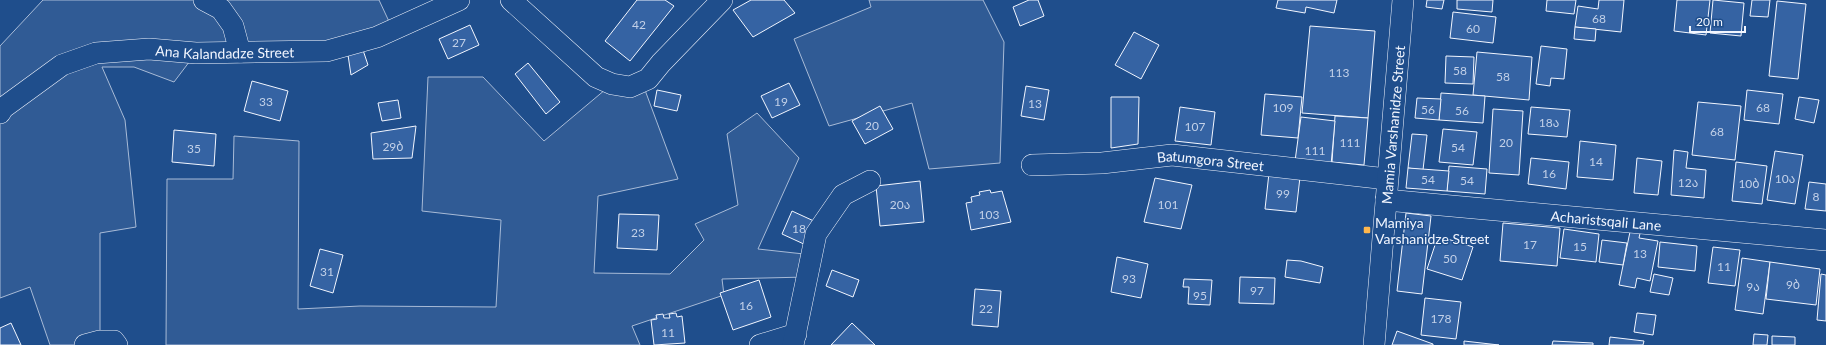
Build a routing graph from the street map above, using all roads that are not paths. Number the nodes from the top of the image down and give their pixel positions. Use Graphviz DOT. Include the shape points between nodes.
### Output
graph roads {
  1 [pos="204,0"];
  2 [pos="459,0"];
  3 [pos="511,0"];
  4 [pos="722,0"];
  5 [pos="1403,0"];
  6 [pos="240,52"];
  7 [pos="0,113"];
  8 [pos="1032,165"];
  9 [pos="1388,179"];
  10 [pos="870,181"];
  11 [pos="1386,200"];
  12 [pos="1826,240"];
  13 [pos="794,340"];
  14 [pos="85,345"];
  15 [pos="117,345"];
  16 [pos="760,345"];
  17 [pos="1374,345"];
  1 -- 6 [label="street" via="221,9 233,26"];
  2 -- 6 [label="street, Ana Kalandadze Street" via="377,37 327,50"];
  3 -- 4 [label="street" via="596,77 612,84 630,87 648,78"];
  5 -- 9 [label="street, Mamia Varshanidze Street"];
  6 -- 7 [label="street, Ana Kalandadze Street" via="196,53 149,49 96,54 62,65"];
  8 -- 9 [label="street, Batumgora Street" via="1102,163 1172,155"];
  9 -- 11 [label="street, Mamia Varshanidze Street"];
  10 -- 13 [label="street" via="843,195 816,234"];
  11 -- 12 [label="street, Acharistsqali Lane"];
  11 -- 17 [label="street, Mamia Varshanidze Street"];
  13 -- 16 [label="street"];
  14 -- 15 [label="street" via="100,341 114,341"];
}
